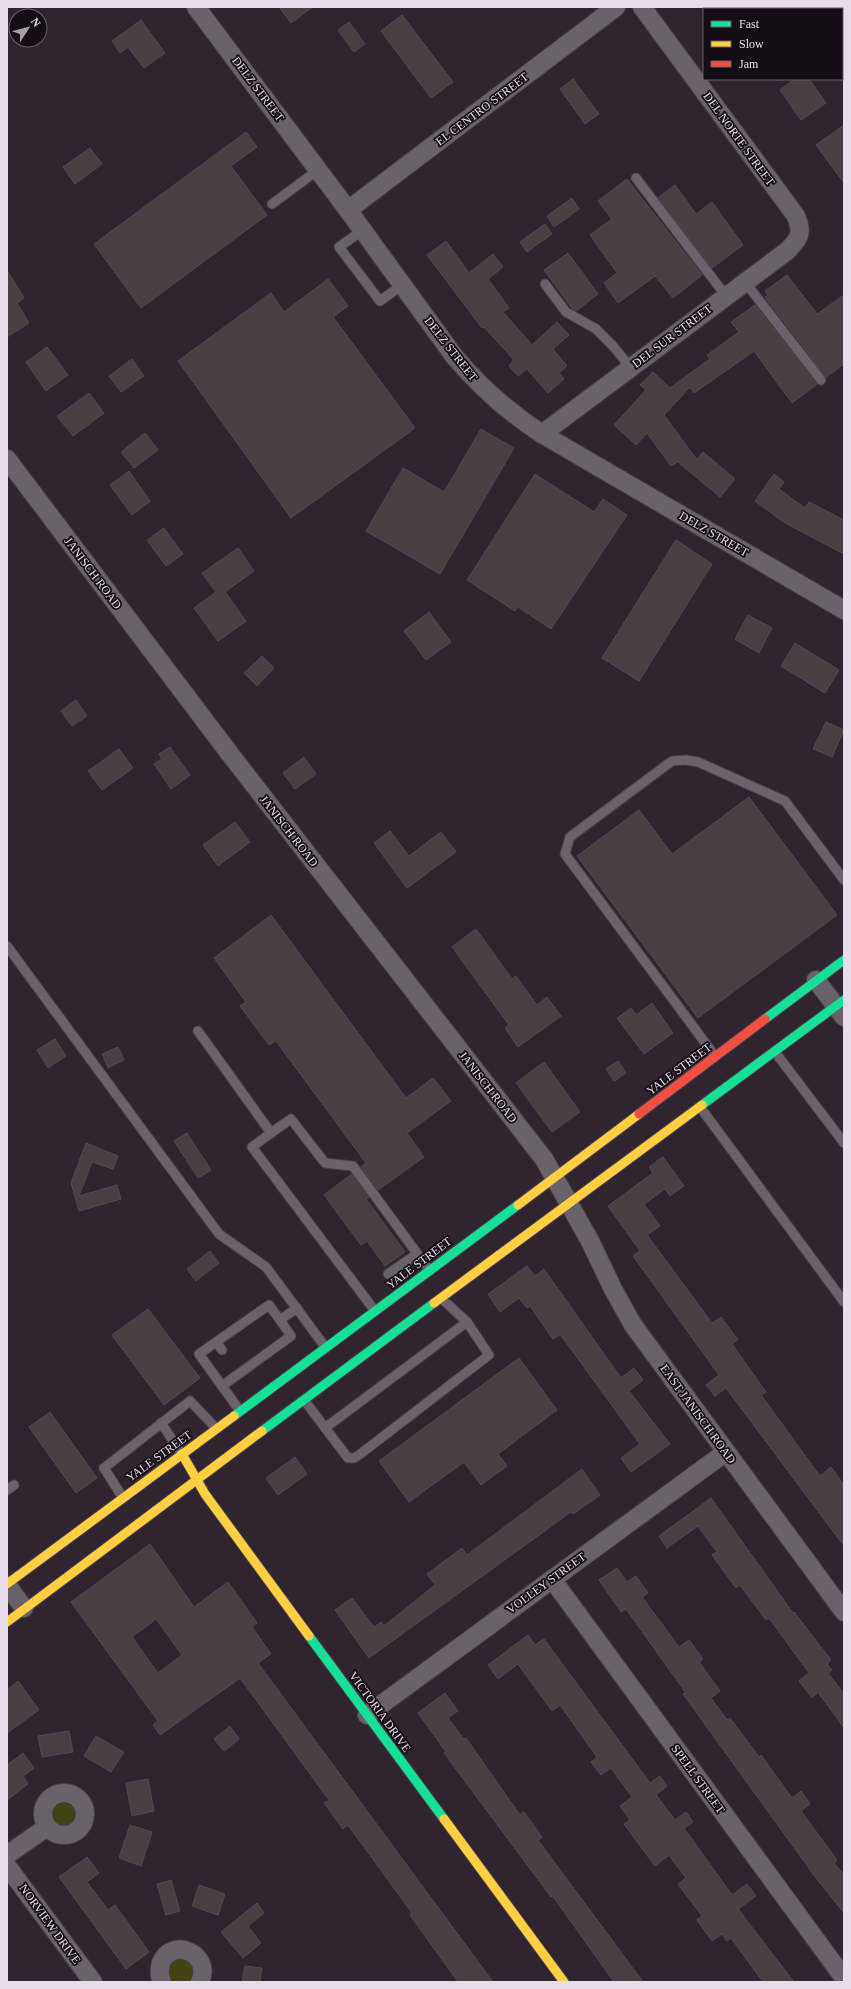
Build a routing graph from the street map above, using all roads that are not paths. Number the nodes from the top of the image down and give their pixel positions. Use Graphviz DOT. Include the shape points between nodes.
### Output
graph roads {
  1 [pos="196,7"];
  2 [pos="616,7"];
  3 [pos="642,7"];
  4 [pos="318,170"];
  5 [pos="636,178"];
  6 [pos="272,204"];
  7 [pos="348,210"];
  8 [pos="363,230"];
  9 [pos="800,235"];
  10 [pos="745,282"];
  11 [pos="545,284"];
  12 [pos="402,285"];
  13 [pos="726,296"];
  14 [pos="631,368"];
  15 [pos="821,380"];
  16 [pos="542,434"];
  17 [pos="7,458"];
  18 [pos="844,610"];
  19 [pos="844,880"];
  20 [pos="7,946"];
  21 [pos="844,960"];
  22 [pos="816,980"];
  23 [pos="841,1008"];
  24 [pos="198,1031"];
  25 [pos="775,1052"];
  26 [pos="716,1056"];
  27 [pos="700,1107"];
  28 [pos="271,1133"];
  29 [pos="844,1144"];
  30 [pos="554,1178"];
  31 [pos="569,1204"];
  32 [pos="417,1254"];
  33 [pos="430,1270"];
  34 [pos="388,1274"];
  35 [pos="441,1298"];
  36 [pos="844,1302"];
  37 [pos="297,1308"];
  38 [pos="374,1311"];
  39 [pos="280,1320"];
  40 [pos="467,1322"];
  41 [pos="268,1341"];
  42 [pos="216,1342"];
  43 [pos="273,1348"];
  44 [pos="222,1350"];
  45 [pos="328,1350"];
  46 [pos="250,1353"];
  47 [pos="256,1361"];
  48 [pos="232,1366"];
  49 [pos="238,1374"];
  50 [pos="222,1386"];
  51 [pos="304,1400"];
  52 [pos="240,1411"];
  53 [pos="161,1423"];
  54 [pos="216,1428"];
  55 [pos="325,1428"];
  56 [pos="726,1452"];
  57 [pos="182,1454"];
  58 [pos="198,1481"];
  59 [pos="123,1498"];
  60 [pos="552,1579"];
  61 [pos="7,1584"];
  62 [pos="24,1608"];
  63 [pos="844,1612"];
  64 [pos="7,1622"];
  65 [pos="367,1715"];
  66 [pos="47,1827"];
  67 [pos="7,1855"];
  68 [pos="7,1866"];
  69 [pos="844,1978"];
  70 [pos="93,1982"];
  71 [pos="162,1982"];
  72 [pos="200,1982"];
  73 [pos="564,1982"];
  1 -- 4 [label="street, DELZ STREET"];
  2 -- 7 [label="street, EL CENTRO STREET"];
  3 -- 9 [label="street, DEL NORTE STREET" via="796,216"];
  4 -- 6 [label="lane"];
  4 -- 7 [label="street, DELZ STREET"];
  5 -- 13 [label="lane"];
  7 -- 8 [label="street, DELZ STREET"];
  8 -- 12 [label="street, DELZ STREET"];
  8 -- 12 [label="lane" via="339,247 380,301"];
  9 -- 10 [label="street, DEL SUR STREET" via="787,250"];
  10 -- 13 [label="street, DEL SUR STREET"];
  10 -- 15 [label="lane"];
  11 -- 14 [label="lane" via="566,312 596,329"];
  12 -- 16 [label="street, DELZ STREET" via="472,378 498,402"];
  13 -- 14 [label="street, DEL SUR STREET"];
  14 -- 16 [label="street, DEL SUR STREET"];
  16 -- 18 [label="street, DELZ STREET"];
  17 -- 30 [label="street, JANISCH ROAD" via="235,760 544,1159"];
  19 -- 26 [label="lane" via="785,801 698,762 686,760 672,761 570,837 565,854"];
  20 -- 37 [label="lane" via="219,1234 266,1267"];
  21 -- 22 [label="main road, YALE STREET"];
  22 -- 23 [label="street"];
  22 -- 26 [label="main road, YALE STREET"];
  23 -- 25 [label="main road"];
  24 -- 28 [label="lane"];
  25 -- 27 [label="main road"];
  25 -- 29 [label="lane"];
  26 -- 30 [label="main road, YALE STREET"];
  27 -- 31 [label="main road"];
  27 -- 36 [label="lane"];
  28 -- 32 [label="lane" via="291,1119 325,1163 353,1166"];
  28 -- 38 [label="lane" via="252,1147"];
  30 -- 31 [label="street, JANISCH ROAD"];
  30 -- 33 [label="main road, YALE STREET"];
  31 -- 35 [label="main road"];
  31 -- 56 [label="street, EAST JANISCH ROAD" via="633,1325"];
  32 -- 33 [label="lane"];
  32 -- 34 [label="lane"];
  33 -- 38 [label="main road, YALE STREET"];
  35 -- 40 [label="lane"];
  35 -- 51 [label="main road" via="340,1368"];
  37 -- 39 [label="lane"];
  37 -- 45 [label="lane"];
  38 -- 45 [label="main road, YALE STREET"];
  39 -- 42 [label="lane" via="269,1306 236,1334"];
  39 -- 43 [label="lane" via="291,1336"];
  40 -- 55 [label="lane"];
  40 -- 55 [label="lane" via="489,1355 359,1455 348,1458"];
  41 -- 43 [label="lane"];
  42 -- 44 [label="lane"];
  42 -- 50 [label="lane" via="199,1354"];
  43 -- 47 [label="lane"];
  45 -- 52 [label="main road, YALE STREET"];
  46 -- 47 [label="lane"];
  47 -- 49 [label="lane"];
  48 -- 49 [label="lane"];
  49 -- 50 [label="lane"];
  50 -- 52 [label="lane"];
  51 -- 55 [label="lane"];
  51 -- 58 [label="main road"];
  52 -- 54 [label="main road, YALE STREET"];
  53 -- 54 [label="lane" via="190,1401"];
  53 -- 57 [label="lane"];
  53 -- 59 [label="lane" via="104,1468"];
  54 -- 57 [label="main road, YALE STREET"];
  56 -- 60 [label="street, VOLLEY STREET"];
  56 -- 63 [label="street, EAST JANISCH ROAD"];
  57 -- 58 [label="main road, VICTORIA DRIVE"];
  57 -- 59 [label="main road, YALE STREET"];
  58 -- 62 [label="main road"];
  58 -- 65 [label="main road, VICTORIA DRIVE"];
  59 -- 61 [label="main road, YALE STREET"];
  60 -- 65 [label="street, VOLLEY STREET"];
  60 -- 69 [label="street, SPELL STREET"];
  61 -- 62 [label="street"];
  62 -- 64 [label="main road"];
  65 -- 73 [label="main road, VICTORIA DRIVE"];
  66 -- 67 [label="street"];
  68 -- 70 [label="street, NORVIEW DRIVE"];
  71 -- 72 [label="street" via="160,1973 163,1960 167,1955 180,1950 193,1953 198,1958 203,1971"];
}
